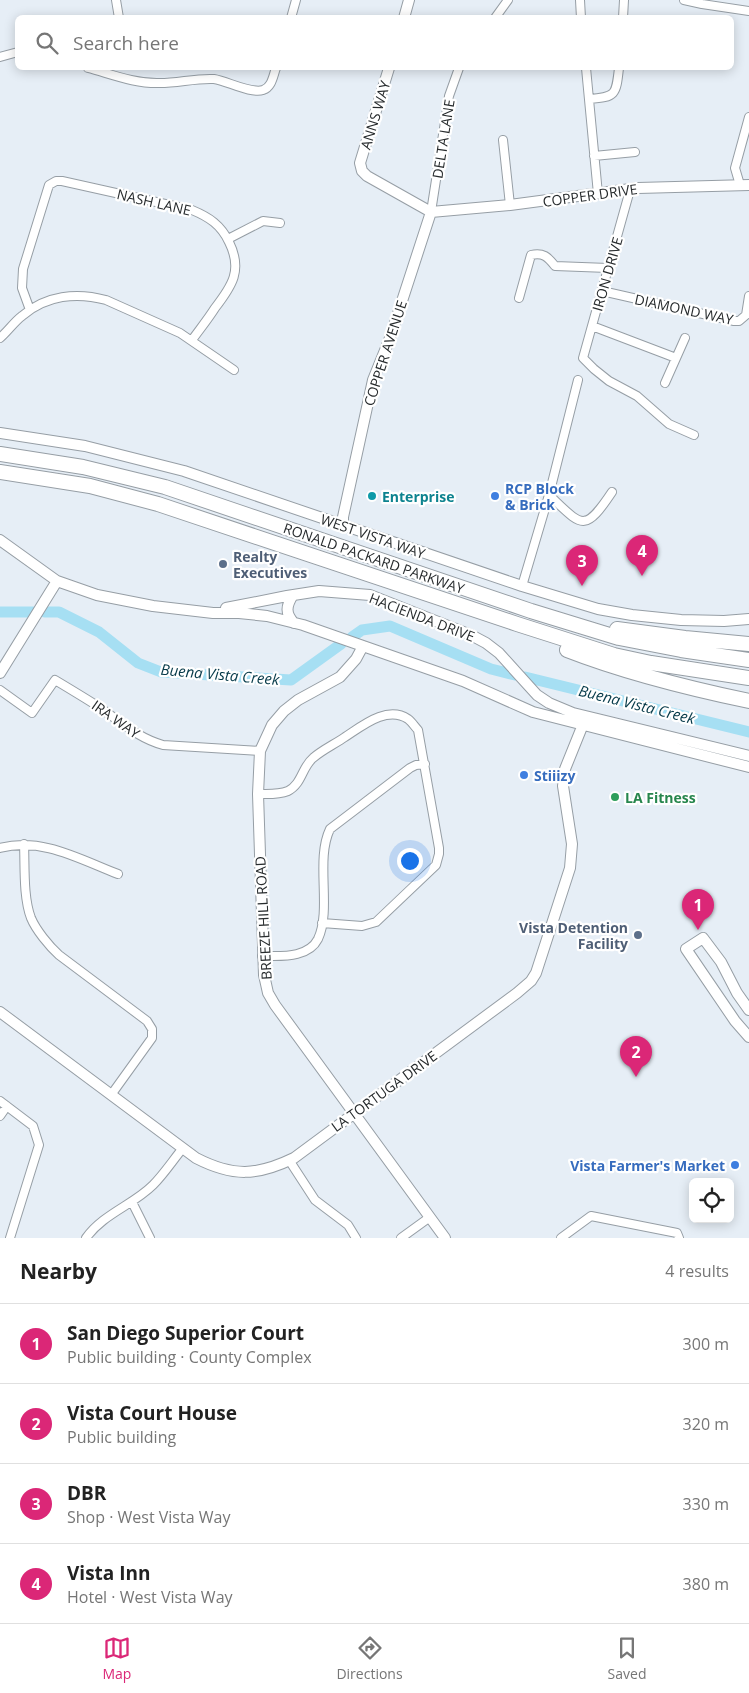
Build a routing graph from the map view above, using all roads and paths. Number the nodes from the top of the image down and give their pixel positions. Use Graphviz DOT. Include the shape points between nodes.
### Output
graph roads {
  1 [pos="116,0"];
  2 [pos="296,0"];
  3 [pos="409,0"];
  4 [pos="508,0"];
  5 [pos="580,0"];
  6 [pos="624,0"];
  7 [pos="684,0"];
  8 [pos="749,11"];
  9 [pos="118,15"];
  10 [pos="292,15"];
  11 [pos="405,15"];
  12 [pos="497,15"];
  13 [pos="581,15"];
  14 [pos="623,15"];
  15 [pos="15,53"];
  16 [pos="0,57"];
  17 [pos="107,70"];
  18 [pos="275,70"];
  19 [pos="388,70"];
  20 [pos="458,70"];
  21 [pos="586,70"];
  22 [pos="619,70"];
  23 [pos="588,99"];
  24 [pos="749,117"];
  25 [pos="503,140"];
  26 [pos="636,152"];
  27 [pos="594,156"];
  28 [pos="744,185"];
  29 [pos="630,190"];
  30 [pos="598,194"];
  31 [pos="510,205"];
  32 [pos="431,212"];
  33 [pos="280,223"];
  34 [pos="228,239"];
  35 [pos="608,268"];
  36 [pos="602,291"];
  37 [pos="749,296"];
  38 [pos="519,298"];
  39 [pos="30,310"];
  40 [pos="592,326"];
  41 [pos="0,338"];
  42 [pos="685,338"];
  43 [pos="192,340"];
  44 [pos="676,358"];
  45 [pos="234,370"];
  46 [pos="578,380"];
  47 [pos="665,383"];
  48 [pos="0,433"];
  49 [pos="694,435"];
  50 [pos="0,454"];
  51 [pos="0,472"];
  52 [pos="612,492"];
  53 [pos="550,495"];
  54 [pos="343,525"];
  55 [pos="0,540"];
  56 [pos="57,581"];
  57 [pos="522,586"];
  58 [pos="293,595"];
  59 [pos="184,610"];
  60 [pos="548,616"];
  61 [pos="749,620"];
  62 [pos="294,623"];
  63 [pos="517,624"];
  64 [pos="749,644"];
  65 [pos="363,646"];
  66 [pos="749,660"];
  67 [pos="0,672"];
  68 [pos="749,678"];
  69 [pos="0,690"];
  70 [pos="749,701"];
  71 [pos="584,720"];
  72 [pos="260,751"];
  73 [pos="749,756"];
  74 [pos="425,764"];
  75 [pos="749,767"];
  76 [pos="258,794"];
  77 [pos="24,844"];
  78 [pos="0,848"];
  79 [pos="118,874"];
  80 [pos="322,923"];
  81 [pos="262,956"];
  82 [pos="749,1010"];
  83 [pos="0,1012"];
  84 [pos="749,1036"];
  85 [pos="111,1095"];
  86 [pos="3,1104"];
  87 [pos="354,1113"];
  88 [pos="0,1116"];
  89 [pos="183,1148"];
  90 [pos="289,1160"];
  91 [pos="132,1202"];
  92 [pos="430,1217"];
  93 [pos="10,1238"];
  94 [pos="86,1238"];
  95 [pos="150,1238"];
  96 [pos="356,1238"];
  97 [pos="401,1238"];
  98 [pos="446,1238"];
  99 [pos="561,1238"];
  100 [pos="679,1238"];
  1 -- 9 [label="street"];
  2 -- 10 [label="street"];
  3 -- 11 [label="street"];
  4 -- 12 [label="street"];
  5 -- 13 [label="street"];
  6 -- 14 [label="street"];
  7 -- 8 [label="street"];
  15 -- 16 [label="street"];
  17 -- 18 [label="street" via="142,82 215,79 256,91 271,84"];
  19 -- 32 [label="street, ANNS WAY" via="360,163 362,171"];
  20 -- 32 [label="street, DELTA LANE" via="449,96"];
  21 -- 23 [label="street"];
  22 -- 23 [label="street" via="614,94 607,98"];
  23 -- 27 [label="street"];
  24 -- 28 [label="street" via="735,168"];
  25 -- 31 [label="street"];
  26 -- 27 [label="street"];
  27 -- 30 [label="street"];
  28 -- 29 [label="street, COPPER DRIVE"];
  29 -- 30 [label="street, COPPER DRIVE"];
  29 -- 35 [label="street, IRON DRIVE"];
  30 -- 31 [label="street, COPPER DRIVE"];
  31 -- 32 [label="street, COPPER DRIVE"];
  32 -- 54 [label="street, COPPER AVENUE" via="373,380"];
  33 -- 34 [label="street" via="263,221"];
  34 -- 39 [label="street, NASH LANE" via="212,219 202,214 56,181 49,185 46,193 21,278"];
  34 -- 43 [label="street" via="236,267 234,278 230,289"];
  35 -- 36 [label="street, IRON DRIVE"];
  35 -- 38 [label="street" via="555,266 542,254 531,255"];
  36 -- 37 [label="street, DIAMOND WAY" via="734,321 746,315"];
  36 -- 40 [label="street, IRON DRIVE"];
  39 -- 41 [label="street"];
  39 -- 43 [label="street" via="52,299 94,297"];
  40 -- 44 [label="street"];
  40 -- 49 [label="street, IRON DRIVE" via="583,358 609,381 637,396 669,424"];
  42 -- 44 [label="street"];
  43 -- 45 [label="street"];
  44 -- 47 [label="street"];
  46 -- 53 [label="street"];
  48 -- 54 [label="street, WEST VISTA WAY" via="134,457"];
  50 -- 60 [label="highway, RONALD PACKARD PARKWAY" via="83,467 165,488"];
  51 -- 63 [label="highway, RONALD PACKARD PARKWAY" via="90,486 158,504"];
  52 -- 53 [label="street" via="599,512 584,522 574,518"];
  53 -- 57 [label="street"];
  54 -- 57 [label="street, WEST VISTA WAY"];
  55 -- 56 [label="street, HACIENDA DRIVE"];
  56 -- 59 [label="street, HACIENDA DRIVE" via="97,595"];
  56 -- 67 [label="street"];
  57 -- 61 [label="street, WEST VISTA WAY" via="632,616"];
  58 -- 59 [label="street, HACIENDA DRIVE" via="232,608"];
  58 -- 62 [label="street" via="287,611"];
  58 -- 71 [label="street, HACIENDA DRIVE" via="319,591 370,595 471,635 499,653 537,695"];
  59 -- 62 [label="street, HACIENDA DRIVE" via="258,615"];
  60 -- 64 [label="highway" via="643,633"];
  60 -- 66 [label="highway, RONALD PACKARD PARKWAY" via="654,646"];
  62 -- 65 [label="street, HACIENDA DRIVE"];
  63 -- 68 [label="highway, RONALD PACKARD PARKWAY" via="642,661"];
  63 -- 70 [label="highway" via="553,644 615,668"];
  65 -- 71 [label="street, HACIENDA DRIVE" via="533,712"];
  65 -- 72 [label="street, BREEZE HILL ROAD" via="340,677 284,711 272,725"];
  69 -- 72 [label="street, IRA WAY" via="32,713 55,680 155,743"];
  71 -- 73 [label="street, HACIENDA DRIVE"];
  71 -- 75 [label="street, HACIENDA DRIVE"];
  71 -- 87 [label="street, LA TORTUGA DRIVE" via="565,769 562,786 572,844 570,868 536,973 517,993"];
  72 -- 76 [label="street, BREEZE HILL ROAD"];
  74 -- 76 [label="street" via="418,730 403,716 391,714 375,718 312,758 301,779 289,790"];
  74 -- 80 [label="street" via="410,768 330,829 324,843"];
  74 -- 80 [label="street" via="439,854 436,865 376,922 362,926"];
  76 -- 81 [label="street, BREEZE HILL ROAD"];
  77 -- 78 [label="street"];
  77 -- 79 [label="street" via="52,848"];
  77 -- 85 [label="street" via="26,893 31,918 50,946 147,1021 152,1029 152,1038"];
  80 -- 81 [label="street" via="318,939 305,951 295,955"];
  81 -- 87 [label="street, BREEZE HILL ROAD" via="268,993 275,1005"];
  82 -- 84 [label="street" via="703,938 686,949 735,1021"];
  83 -- 85 [label="street, LA TORTUGA DRIVE"];
  85 -- 89 [label="street, LA TORTUGA DRIVE"];
  86 -- 88 [label="street"];
  86 -- 93 [label="street" via="33,1126 40,1145"];
  87 -- 90 [label="street, LA TORTUGA DRIVE"];
  87 -- 92 [label="street, BREEZE HILL ROAD"];
  89 -- 90 [label="street, LA TORTUGA DRIVE" via="210,1166 231,1171 262,1171"];
  89 -- 91 [label="street" via="154,1185"];
  90 -- 96 [label="street" via="315,1200 348,1225"];
  91 -- 94 [label="street" via="114,1212"];
  91 -- 95 [label="street"];
  92 -- 97 [label="street"];
  92 -- 98 [label="street, BREEZE HILL ROAD"];
  99 -- 100 [label="street" via="592,1216 677,1233"];
}
